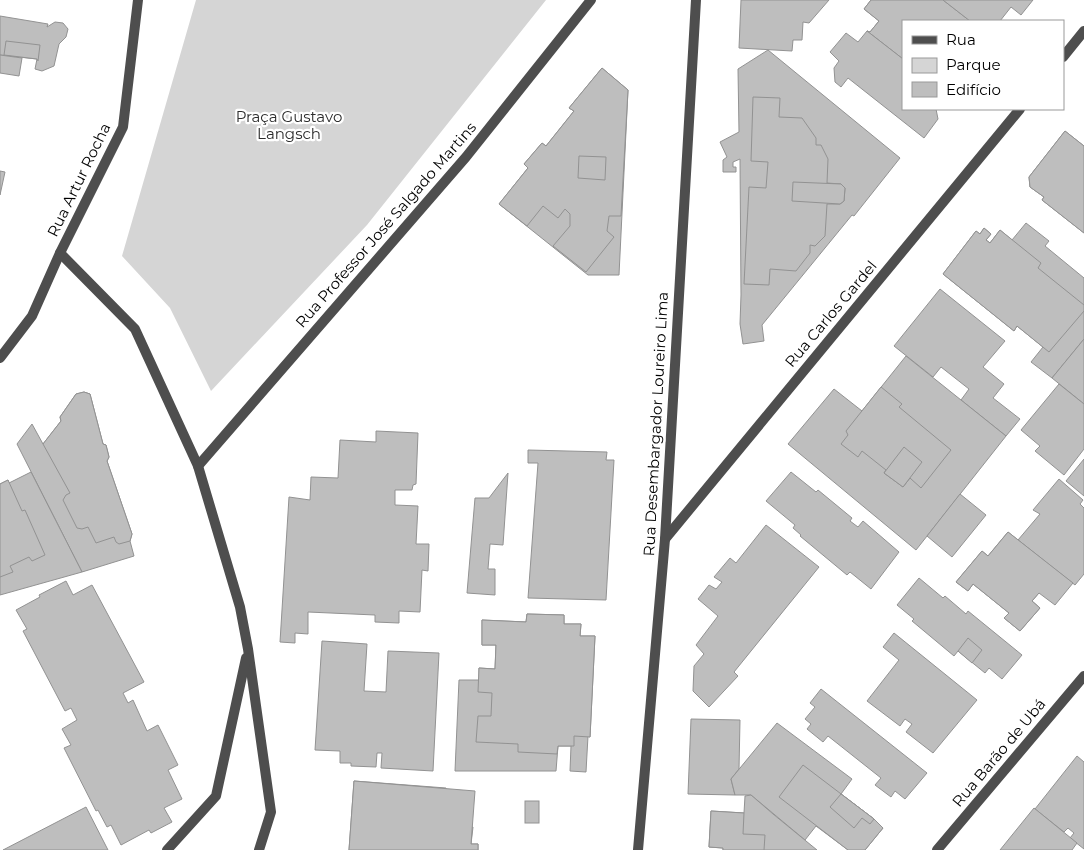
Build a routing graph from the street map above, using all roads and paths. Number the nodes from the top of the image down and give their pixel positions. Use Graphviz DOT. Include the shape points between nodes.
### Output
graph roads {
  1 [pos="138,0"];
  2 [pos="591,0"];
  3 [pos="696,0"];
  4 [pos="1084,31"];
  5 [pos="1064,56"];
  6 [pos="1019,110"];
  7 [pos="60,253"];
  8 [pos="0,358"];
  9 [pos="198,466"];
  10 [pos="665,539"];
  11 [pos="248,649"];
  12 [pos="1084,676"];
  13 [pos="167,850"];
  14 [pos="259,850"];
  15 [pos="638,850"];
  16 [pos="937,850"];
  1 -- 7 [label="street, Rua Artur Rocha" via="123,127"];
  2 -- 9 [label="street, Rua Professor José Salgado Martins" via="466,157"];
  3 -- 10 [label="street, Rua Desembargador Loureiro Lima"];
  4 -- 5 [label="street"];
  6 -- 10 [label="street, Rua Carlos Gardel"];
  7 -- 8 [label="street, Rua Artur Rocha" via="32,316"];
  7 -- 9 [label="street" via="135,329"];
  9 -- 11 [label="street" via="240,607"];
  10 -- 15 [label="street, Rua Desembargador Loureiro Lima"];
  11 -- 13 [label="street" via="216,796"];
  11 -- 14 [label="street" via="271,812"];
  12 -- 16 [label="street, Rua Barão de Ubá"];
}
